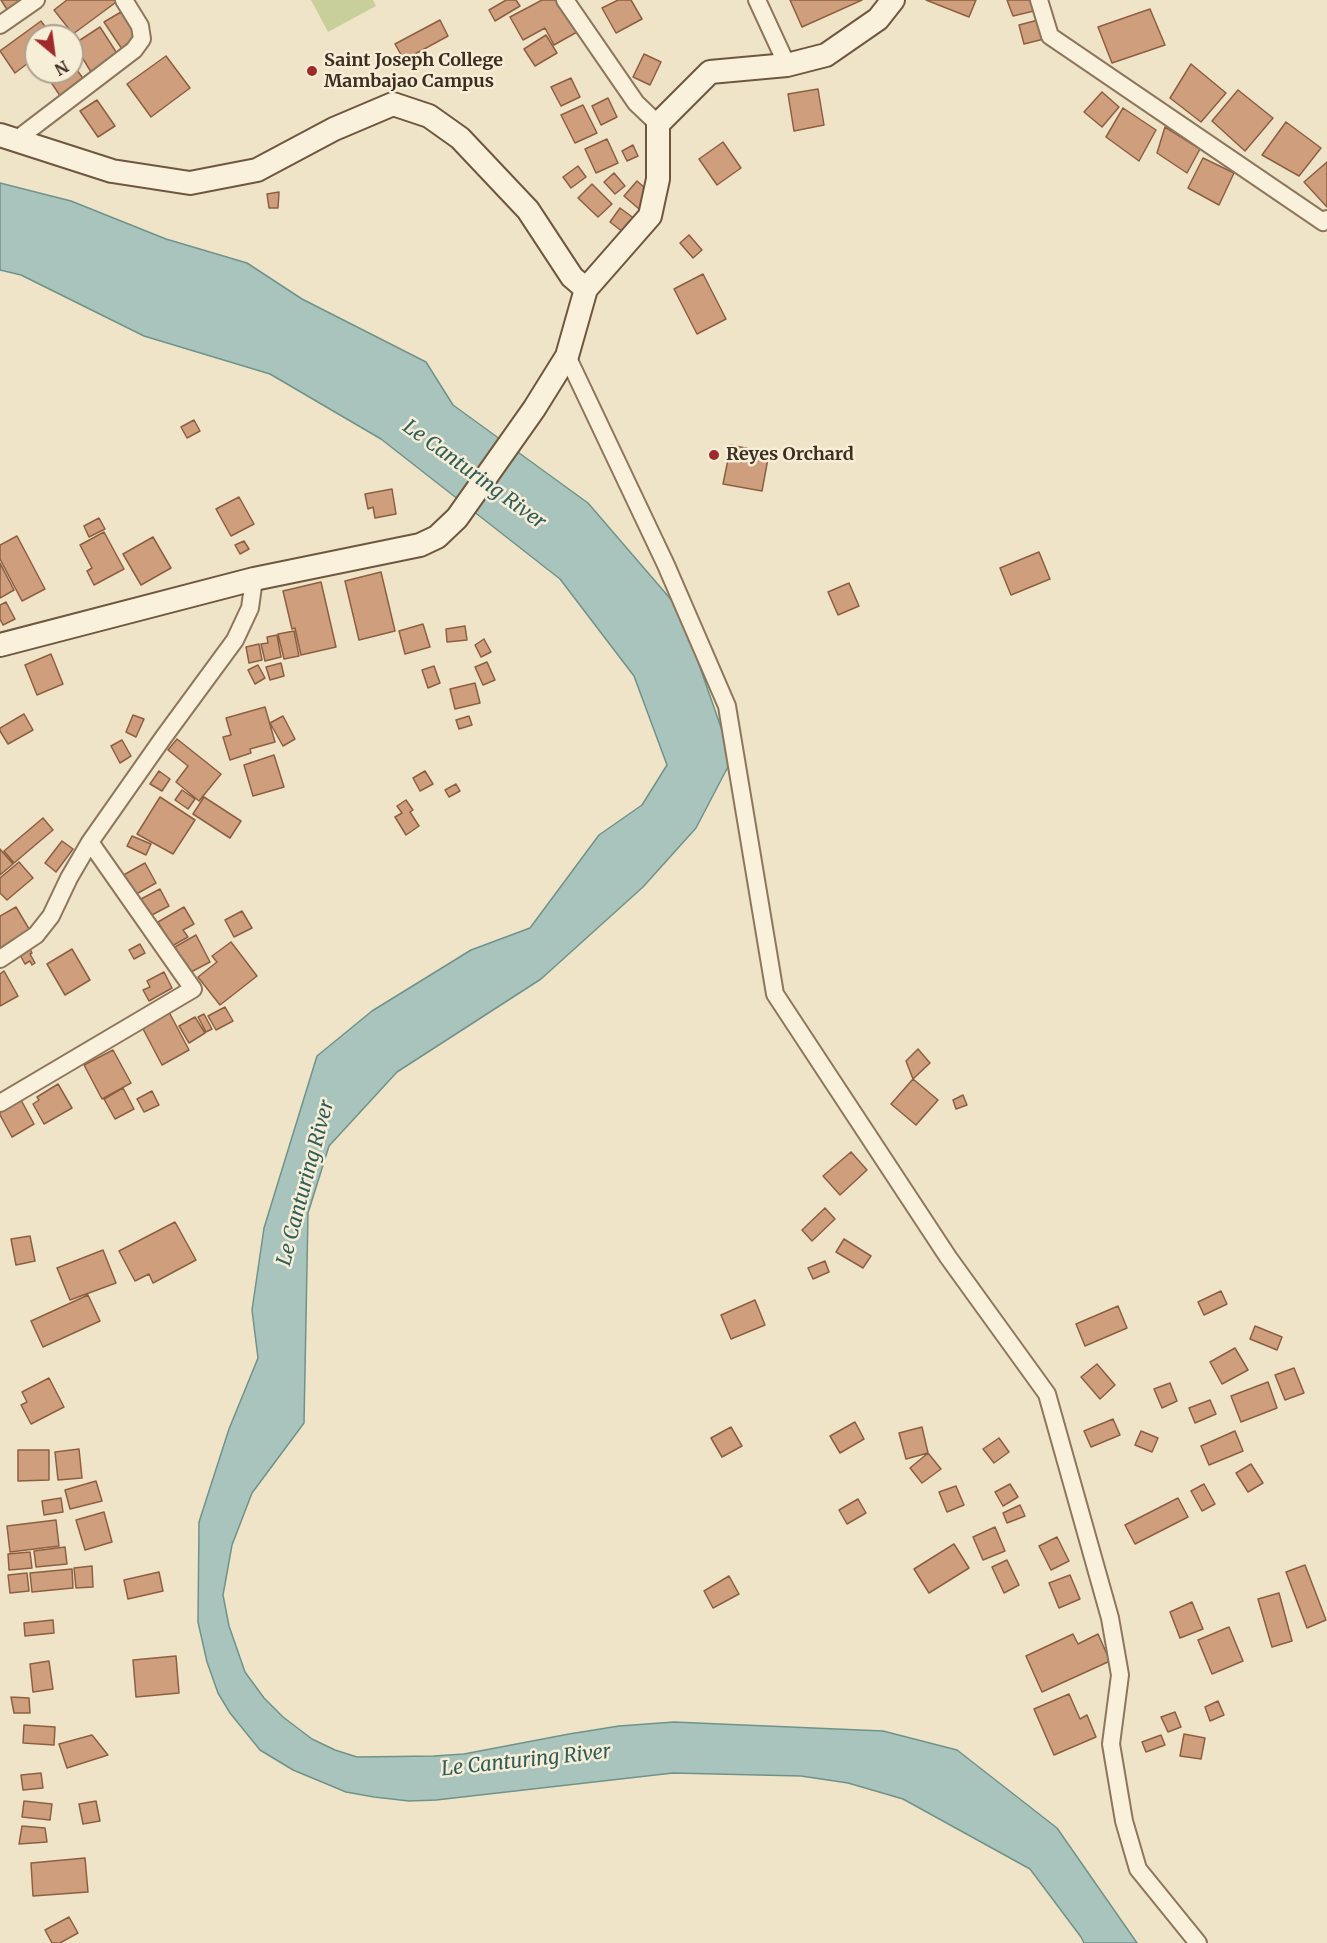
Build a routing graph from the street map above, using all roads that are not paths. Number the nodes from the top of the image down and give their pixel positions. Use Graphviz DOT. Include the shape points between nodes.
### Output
graph roads {
  1 [pos="36,0"];
  2 [pos="124,0"];
  3 [pos="565,0"];
  4 [pos="757,0"];
  5 [pos="893,0"];
  6 [pos="1039,0"];
  7 [pos="0,25"];
  8 [pos="787,65"];
  9 [pos="658,124"];
  10 [pos="8,137"];
  11 [pos="1327,219"];
  12 [pos="586,289"];
  13 [pos="567,356"];
  14 [pos="254,579"];
  15 [pos="0,645"];
  16 [pos="90,842"];
  17 [pos="0,959"];
  18 [pos="0,1103"];
  19 [pos="1198,1943"];
  1 -- 7 [label="street"];
  2 -- 10 [label="street" via="140,26 142,39 134,50"];
  3 -- 9 [label="street" via="636,103"];
  4 -- 8 [label="street"];
  5 -- 8 [label="street" via="878,19 826,55"];
  6 -- 11 [label="street" via="1050,36 1323,222"];
  8 -- 9 [label="street" via="710,72"];
  9 -- 12 [label="street" via="658,179 650,216"];
  10 -- 12 [label="street" via="112,171 190,183 258,170 334,129 393,105 429,116 460,138 528,210 572,277"];
  12 -- 13 [label="street"];
  13 -- 14 [label="street" via="457,518 437,537 420,545"];
  13 -- 19 [label="street" via="666,565 727,706 776,994 948,1257 1047,1394 1110,1618 1120,1675 1111,1744 1124,1821 1138,1869"];
  14 -- 15 [label="street"];
  14 -- 16 [label="street" via="250,608 235,640"];
  16 -- 17 [label="street" via="51,916 36,935"];
  16 -- 18 [label="street" via="193,989"];
}
